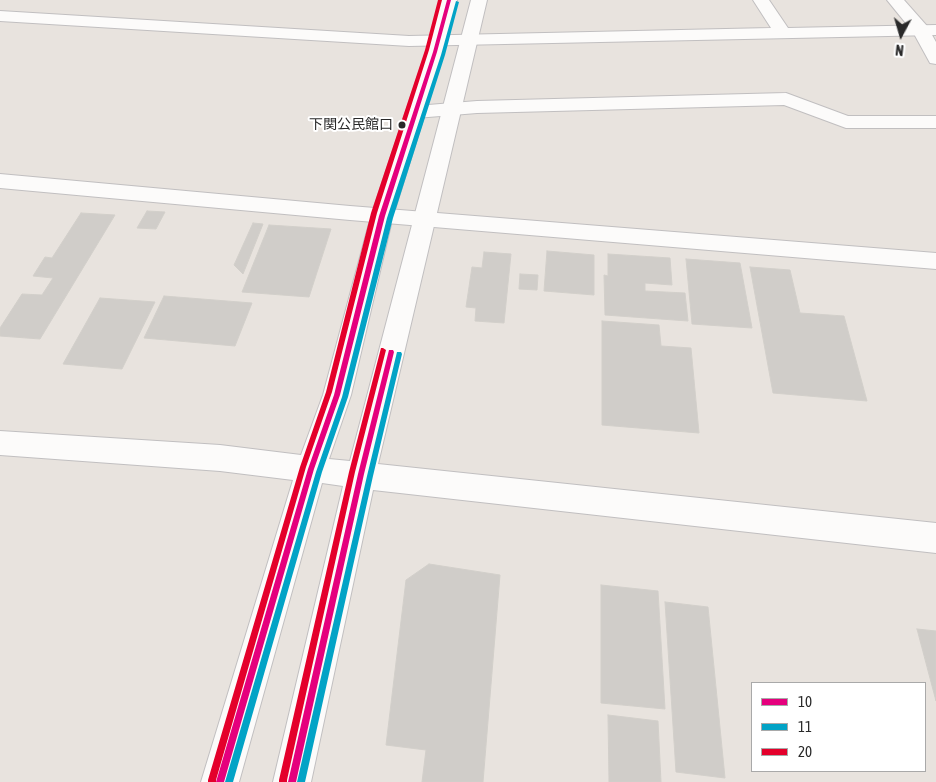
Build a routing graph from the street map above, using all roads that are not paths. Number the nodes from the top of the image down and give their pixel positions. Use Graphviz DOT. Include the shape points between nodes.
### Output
graph roads {
  1 [pos="449,0"];
  2 [pos="479,0"];
  3 [pos="761,0"];
  4 [pos="895,0"];
  5 [pos="0,16"];
  6 [pos="929,30"];
  7 [pos="782,32"];
  8 [pos="470,40"];
  9 [pos="438,41"];
  10 [pos="936,59"];
  11 [pos="452,109"];
  12 [pos="416,112"];
  13 [pos="936,122"];
  14 [pos="0,181"];
  15 [pos="382,216"];
  16 [pos="423,220"];
  17 [pos="936,261"];
  18 [pos="0,443"];
  19 [pos="311,469"];
  20 [pos="361,474"];
  21 [pos="936,538"];
  22 [pos="220,782"];
  23 [pos="292,782"];
  1 -- 9 [label="street"];
  2 -- 8 [label="street"];
  3 -- 7 [label="street"];
  4 -- 6 [label="street"];
  5 -- 9 [label="street"];
  6 -- 7 [label="street"];
  6 -- 10 [label="street"];
  7 -- 8 [label="street"];
  8 -- 9 [label="street"];
  8 -- 11 [label="street"];
  9 -- 12 [label="street"];
  11 -- 12 [label="street"];
  11 -- 13 [label="street" via="786,99 846,122"];
  11 -- 16 [label="street"];
  12 -- 15 [label="street"];
  14 -- 15 [label="street"];
  15 -- 16 [label="street"];
  15 -- 19 [label="street" via="336,395"];
  16 -- 17 [label="street"];
  16 -- 20 [label="street"];
  18 -- 19 [label="street" via="220,458"];
  19 -- 20 [label="street"];
  19 -- 22 [label="street"];
  20 -- 21 [label="street"];
  20 -- 23 [label="street"];
}
